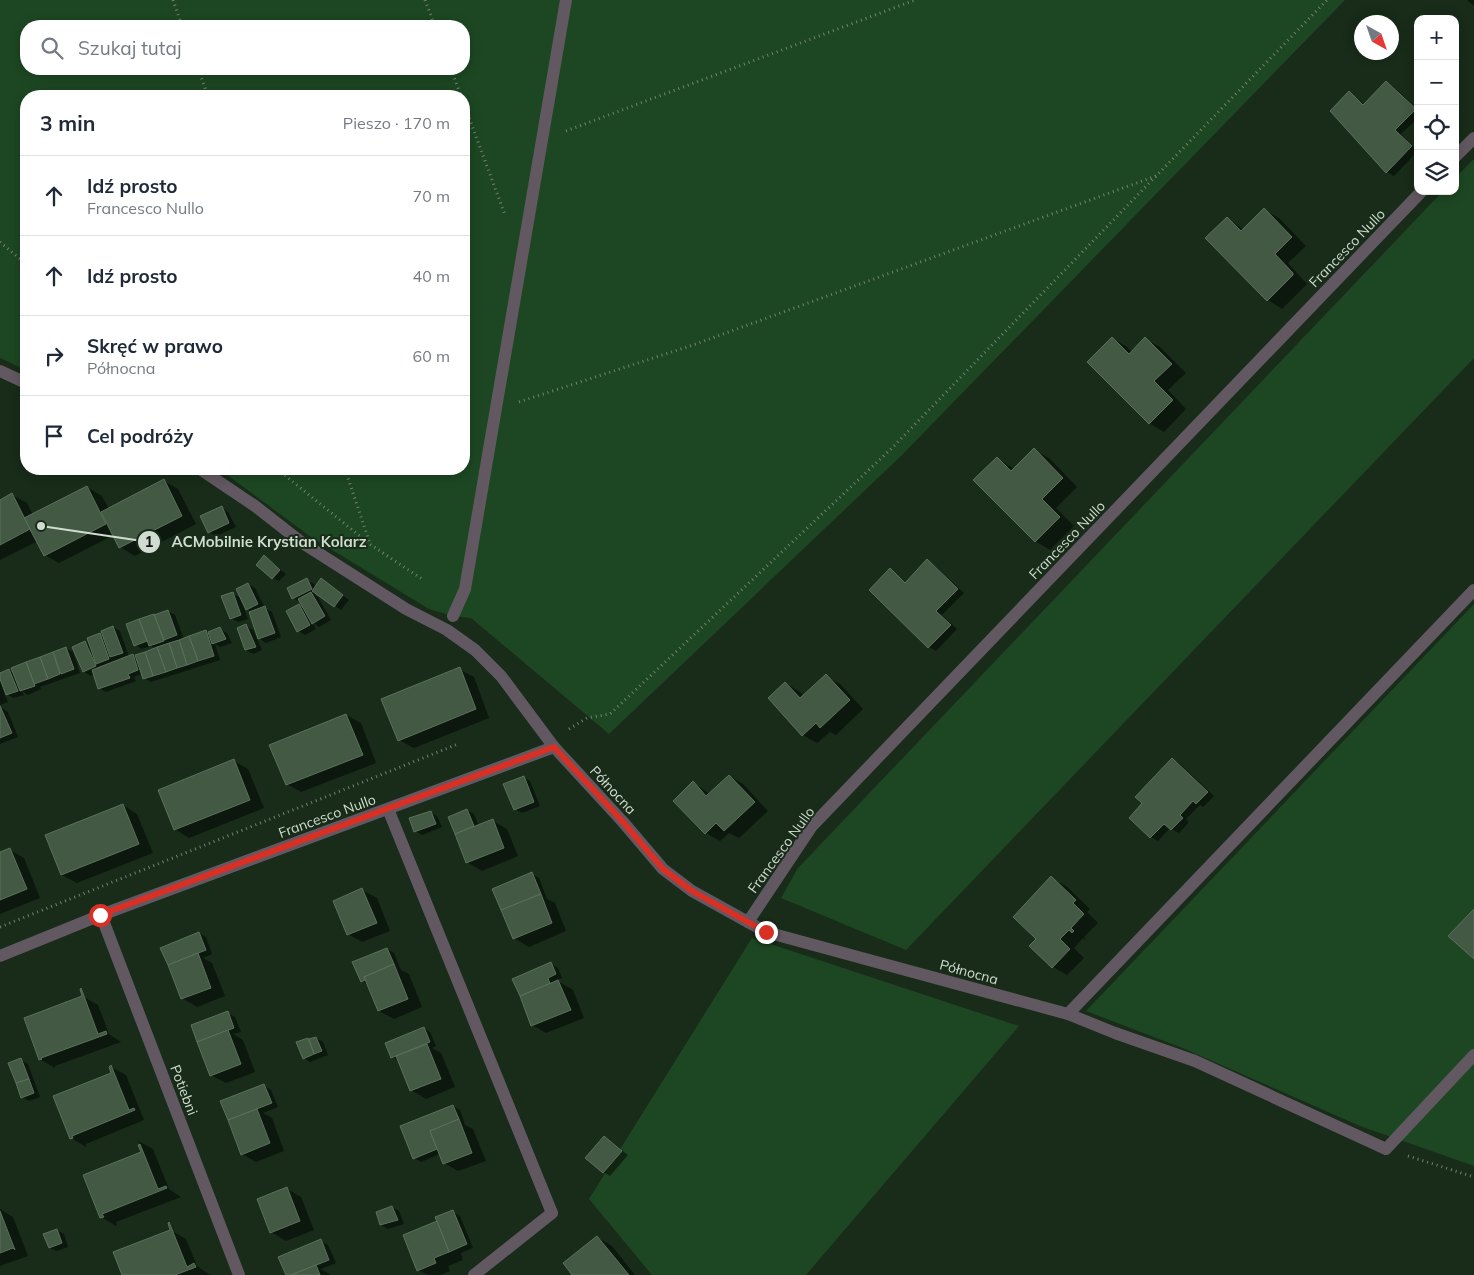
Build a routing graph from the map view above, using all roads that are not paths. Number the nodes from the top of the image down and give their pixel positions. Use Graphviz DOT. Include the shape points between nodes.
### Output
graph roads {
  1 [pos="566,0"];
  2 [pos="1474,138"];
  3 [pos="1459,153"];
  4 [pos="1418,195"];
  5 [pos="0,372"];
  6 [pos="20,380"];
  7 [pos="209,475"];
  8 [pos="1474,590"];
  9 [pos="453,616"];
  10 [pos="554,747"];
  11 [pos="388,809"];
  12 [pos="100,915"];
  13 [pos="748,922"];
  14 [pos="0,956"];
  15 [pos="1068,1014"];
  16 [pos="1474,1055"];
  17 [pos="239,1275"];
  18 [pos="474,1275"];
  1 -- 9 [label="street" via="465,589"];
  2 -- 3 [label="street"];
  4 -- 13 [label="street, Francesco Nullo" via="812,826"];
  5 -- 6 [label="street"];
  7 -- 10 [label="street, Północna" via="301,542 475,650 501,676"];
  8 -- 15 [label="street"];
  10 -- 11 [label="street"];
  10 -- 13 [label="street, Północna" via="663,869 692,891"];
  11 -- 12 [label="street, Francesco Nullo"];
  11 -- 18 [label="street, Francesco Nullo" via="552,1213"];
  12 -- 14 [label="street, Francesco Nullo"];
  12 -- 17 [label="street, Potiebni"];
  13 -- 15 [label="street, Północna" via="766,932"];
  15 -- 16 [label="street, Północna" via="1195,1061 1386,1149"];
}
